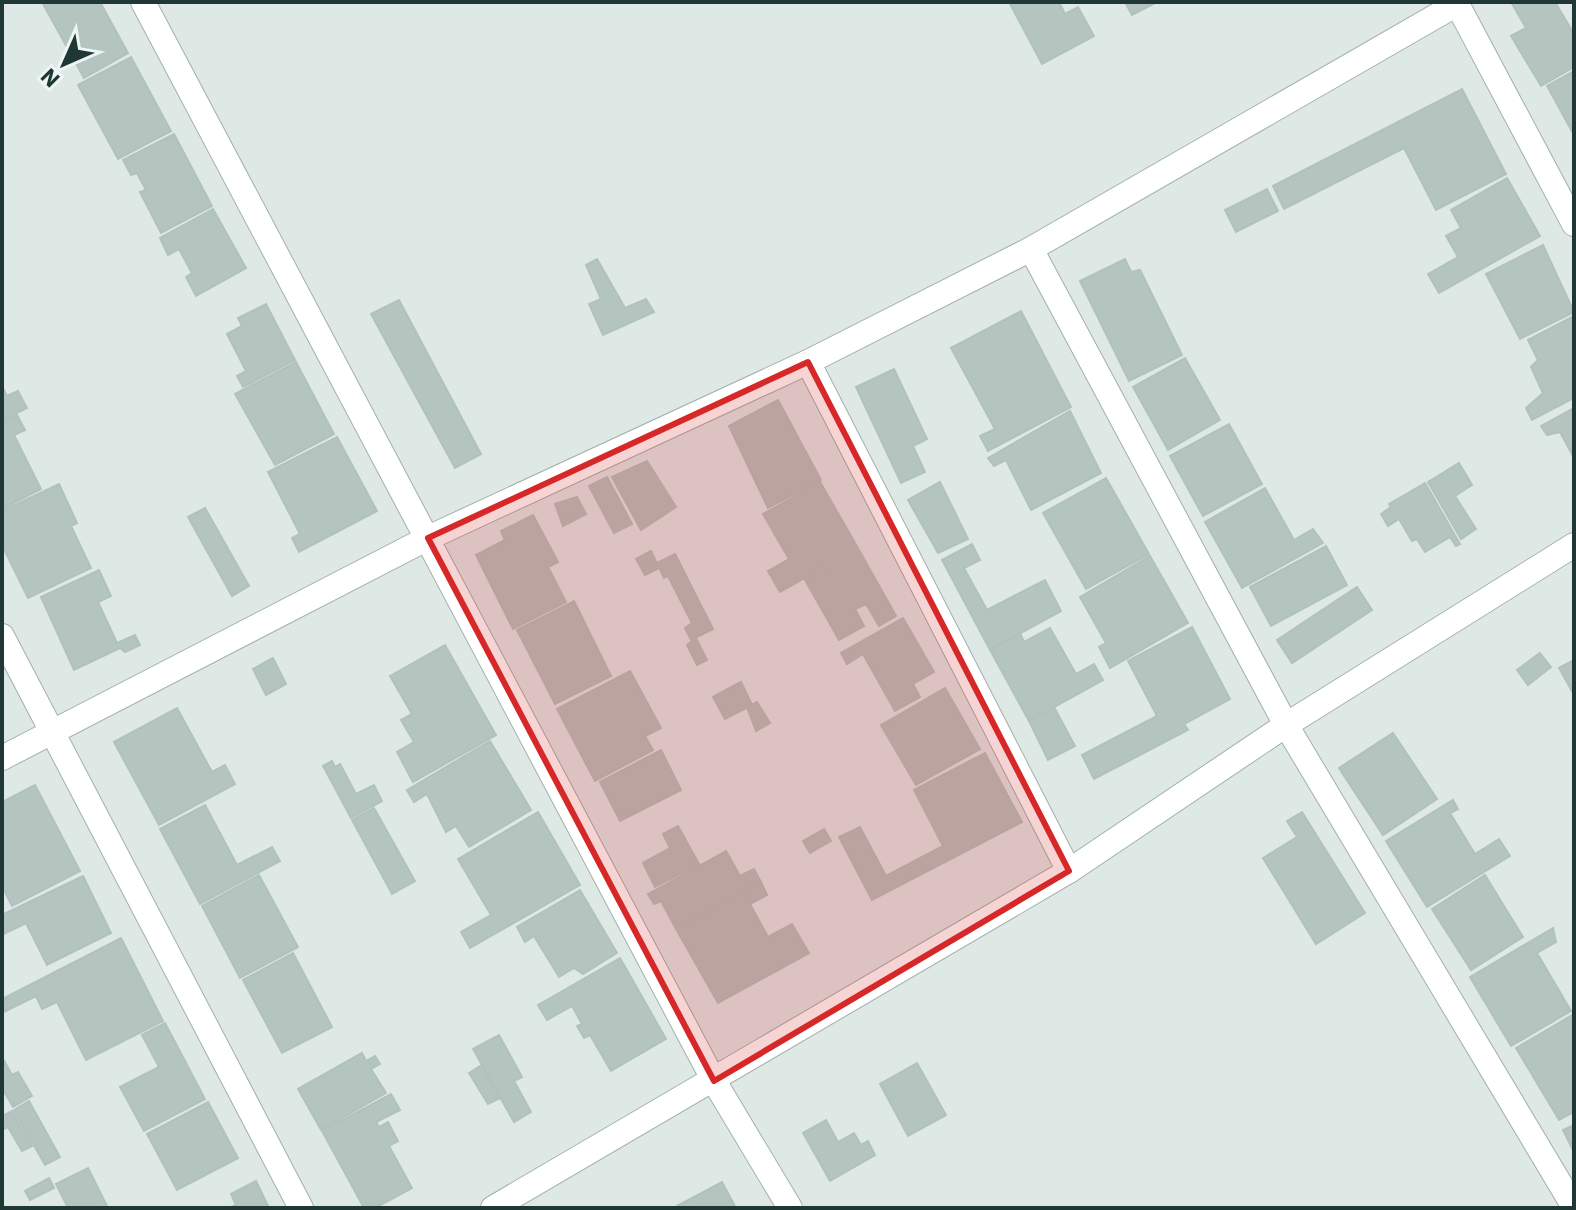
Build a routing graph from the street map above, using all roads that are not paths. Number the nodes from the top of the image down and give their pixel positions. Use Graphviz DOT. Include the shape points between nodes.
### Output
graph roads {
  1 [pos="143,2"];
  2 [pos="1457,3"];
  3 [pos="1574,224"];
  4 [pos="1031,249"];
  5 [pos="808,362"];
  6 [pos="428,538"];
  7 [pos="1574,545"];
  8 [pos="2,636"];
  9 [pos="1286,725"];
  10 [pos="52,731"];
  11 [pos="2,758"];
  12 [pos="1069,871"];
  13 [pos="714,1081"];
  14 [pos="1574,1207"];
  15 [pos="301,1208"];
  16 [pos="493,1208"];
  17 [pos="790,1208"];
  1 -- 6 [label="street"];
  2 -- 3 [label="street"];
  2 -- 4 [label="street"];
  4 -- 5 [label="street"];
  4 -- 9 [label="street"];
  5 -- 6 [label="street"];
  5 -- 12 [label="street"];
  6 -- 10 [label="street"];
  6 -- 13 [label="street"];
  7 -- 9 [label="street"];
  8 -- 10 [label="street"];
  9 -- 12 [label="street"];
  9 -- 14 [label="street"];
  10 -- 11 [label="street"];
  10 -- 15 [label="street"];
  12 -- 13 [label="street"];
  13 -- 16 [label="street"];
  13 -- 17 [label="street"];
}
